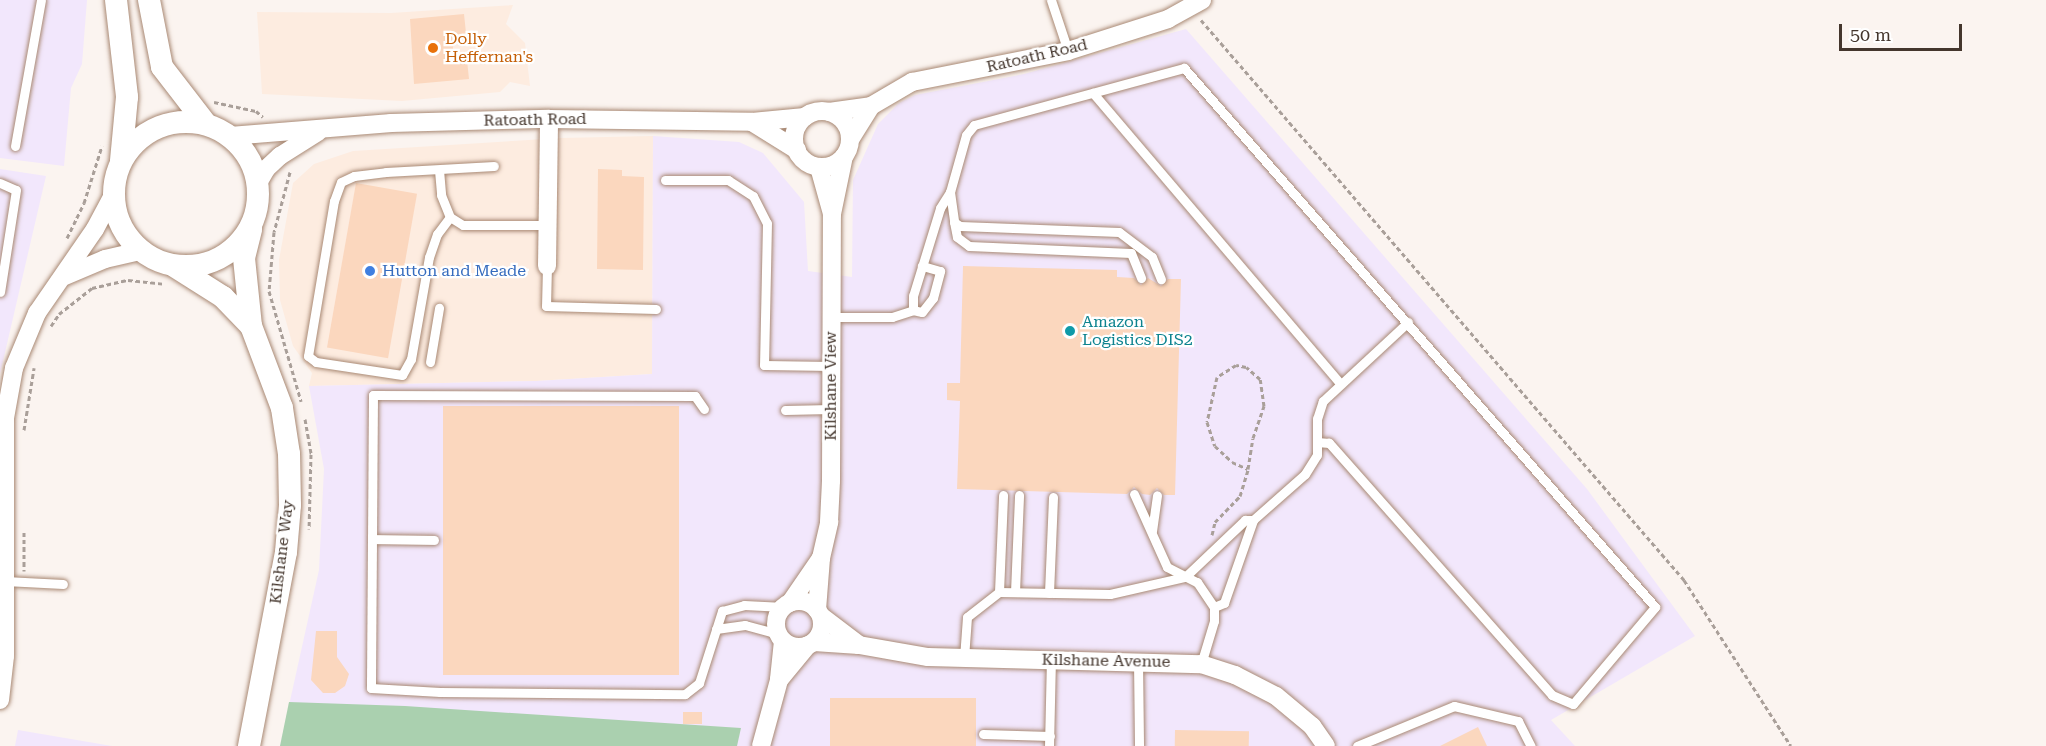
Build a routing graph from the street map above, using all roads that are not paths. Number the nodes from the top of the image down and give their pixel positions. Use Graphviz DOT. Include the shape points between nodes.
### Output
graph roads {
  1 [pos="41,0"];
  2 [pos="116,0"];
  3 [pos="150,0"];
  4 [pos="1051,0"];
  5 [pos="1196,3"];
  6 [pos="1068,51"];
  7 [pos="1092,93"];
  8 [pos="871,106"];
  9 [pos="829,112"];
  10 [pos="805,117"];
  11 [pos="549,119"];
  12 [pos="752,123"];
  13 [pos="206,124"];
  14 [pos="320,131"];
  15 [pos="230,136"];
  16 [pos="850,138"];
  17 [pos="15,146"];
  18 [pos="797,150"];
  19 [pos="844,156"];
  20 [pos="120,163"];
  21 [pos="494,166"];
  22 [pos="819,167"];
  23 [pos="440,170"];
  24 [pos="665,180"];
  25 [pos="0,183"];
  26 [pos="258,183"];
  27 [pos="950,192"];
  28 [pos="114,194"];
  29 [pos="832,214"];
  30 [pos="450,217"];
  31 [pos="954,222"];
  32 [pos="548,225"];
  33 [pos="250,229"];
  34 [pos="1139,246"];
  35 [pos="141,251"];
  36 [pos="1131,253"];
  37 [pos="547,266"];
  38 [pos="922,266"];
  39 [pos="172,275"];
  40 [pos="65,276"];
  41 [pos="1141,278"];
  42 [pos="1161,279"];
  43 [pos="0,292"];
  44 [pos="439,308"];
  45 [pos="656,309"];
  46 [pos="913,310"];
  47 [pos="831,317"];
  48 [pos="1408,322"];
  49 [pos="251,326"];
  50 [pos="430,362"];
  51 [pos="831,366"];
  52 [pos="1340,383"];
  53 [pos="704,409"];
  54 [pos="831,409"];
  55 [pos="785,410"];
  56 [pos="1317,442"];
  57 [pos="1134,494"];
  58 [pos="1003,495"];
  59 [pos="1019,495"];
  60 [pos="1157,495"];
  61 [pos="1053,496"];
  62 [pos="1253,520"];
  63 [pos="1151,532"];
  64 [pos="372,539"];
  65 [pos="435,540"];
  66 [pos="821,558"];
  67 [pos="1185,577"];
  68 [pos="4,578"];
  69 [pos="63,584"];
  70 [pos="999,592"];
  71 [pos="1015,592"];
  72 [pos="1049,593"];
  73 [pos="787,605"];
  74 [pos="1214,607"];
  75 [pos="819,613"];
  76 [pos="716,629"];
  77 [pos="781,638"];
  78 [pos="811,644"];
  79 [pos="859,645"];
  80 [pos="964,658"];
  81 [pos="1051,660"];
  82 [pos="1138,661"];
  83 [pos="1201,664"];
  84 [pos="779,680"];
  85 [pos="0,700"];
  86 [pos="983,734"];
  87 [pos="1050,736"];
  88 [pos="249,746"];
  89 [pos="761,746"];
  90 [pos="1050,746"];
  91 [pos="1139,746"];
  92 [pos="1326,746"];
  93 [pos="1357,746"];
  94 [pos="1531,746"];
  1 -- 17 [label="lane"];
  2 -- 20 [label="street" via="127,97"];
  3 -- 13 [label="street" via="162,67"];
  4 -- 6 [label="lane"];
  5 -- 6 [label="street, Ratoath Road" via="1168,20"];
  6 -- 8 [label="street, Ratoath Road" via="923,78"];
  7 -- 27 [label="lane" via="974,125 966,135"];
  7 -- 48 [label="lane" via="1175,68 1192,73"];
  7 -- 52 [label="lane"];
  8 -- 9 [label="street, Ratoath Road"];
  8 -- 16 [label="street, Ratoath Road"];
  9 -- 10 [label="street"];
  9 -- 16 [label="street" via="845,123"];
  10 -- 12 [label="street, Ratoath Road"];
  10 -- 18 [label="street" via="795,131"];
  11 -- 12 [label="street, Ratoath Road"];
  11 -- 14 [label="street, Ratoath Road" via="392,123"];
  11 -- 32 [label="street"];
  12 -- 18 [label="street, Ratoath Road"];
  13 -- 15 [label="street"];
  13 -- 20 [label="street" via="186,121 150,130 131,146"];
  14 -- 15 [label="street, Ratoath Road"];
  14 -- 26 [label="street, Ratoath Road" via="279,156"];
  15 -- 26 [label="street" via="250,158"];
  16 -- 19 [label="street"];
  18 -- 22 [label="street" via="810,164"];
  19 -- 22 [label="street"];
  19 -- 29 [label="street, Kilshane View"];
  20 -- 28 [label="street"];
  21 -- 23 [label="lane"];
  22 -- 29 [label="street, Kilshane View"];
  23 -- 30 [label="lane" via="441,195"];
  23 -- 30 [label="lane" via="386,172 354,176 341,182 308,356 316,362 402,375 411,359 429,256 437,234"];
  24 -- 51 [label="lane" via="728,180 753,196 767,224 764,365"];
  25 -- 43 [label="lane" via="16,190"];
  26 -- 33 [label="street" via="258,208"];
  27 -- 31 [label="lane"];
  27 -- 38 [label="lane" via="940,208"];
  28 -- 35 [label="street" via="121,225"];
  28 -- 40 [label="street"];
  29 -- 47 [label="street, Kilshane View"];
  30 -- 32 [label="lane" via="463,225"];
  31 -- 34 [label="lane" via="969,227 1119,232"];
  31 -- 36 [label="lane" via="957,237 969,246"];
  32 -- 37 [label="street"];
  33 -- 39 [label="street" via="221,258"];
  33 -- 49 [label="street, Kilshane Way" via="244,258"];
  34 -- 36 [label="lane"];
  34 -- 42 [label="lane" via="1152,257"];
  35 -- 39 [label="street"];
  35 -- 40 [label="street" via="105,259"];
  36 -- 41 [label="lane"];
  37 -- 45 [label="lane" via="546,306"];
  38 -- 46 [label="lane"];
  38 -- 46 [label="lane" via="940,271 929,306 922,312"];
  39 -- 49 [label="street, Kilshane Way" via="223,297"];
  40 -- 68 [label="street" via="48,295 26,334 9,393 4,453"];
  44 -- 50 [label="lane"];
  46 -- 47 [label="lane" via="892,317"];
  47 -- 51 [label="street, Kilshane View"];
  48 -- 52 [label="lane"];
  48 -- 56 [label="lane" via="1655,607 1572,704 1552,695 1329,443"];
  49 -- 88 [label="street, Kilshane Way" via="282,408 289,454 290,505 286,552"];
  51 -- 54 [label="street, Kilshane View"];
  52 -- 56 [label="lane" via="1319,410"];
  53 -- 64 [label="lane" via="695,396 373,395"];
  54 -- 55 [label="lane"];
  54 -- 66 [label="street, Kilshane View" via="829,522"];
  56 -- 62 [label="lane" via="1313,464"];
  57 -- 63 [label="lane"];
  58 -- 70 [label="lane"];
  59 -- 71 [label="lane"];
  60 -- 63 [label="lane"];
  61 -- 72 [label="lane"];
  62 -- 67 [label="lane" via="1245,520"];
  62 -- 74 [label="lane" via="1224,603"];
  63 -- 67 [label="lane" via="1167,567"];
  64 -- 65 [label="lane"];
  64 -- 76 [label="lane" via="371,687 440,692 685,694 699,683"];
  66 -- 73 [label="street, Kilshane View"];
  66 -- 75 [label="street, Kilshane View"];
  67 -- 72 [label="lane" via="1110,594"];
  67 -- 74 [label="lane" via="1197,582"];
  68 -- 69 [label="lane"];
  68 -- 85 [label="street"];
  70 -- 71 [label="lane"];
  70 -- 80 [label="lane" via="967,617"];
  71 -- 72 [label="lane"];
  73 -- 75 [label="street" via="805,602"];
  73 -- 76 [label="lane" via="732,607 722,611"];
  73 -- 77 [label="street" via="777,620"];
  74 -- 83 [label="lane" via="1214,621"];
  75 -- 78 [label="street" via="821,631"];
  75 -- 79 [label="street, Kilshane Avenue"];
  76 -- 77 [label="lane" via="745,625"];
  77 -- 78 [label="street" via="796,647"];
  77 -- 84 [label="street"];
  78 -- 79 [label="street, Kilshane Avenue"];
  78 -- 84 [label="street"];
  79 -- 80 [label="street, Kilshane Avenue" via="904,656"];
  80 -- 81 [label="street, Kilshane Avenue"];
  81 -- 82 [label="street, Kilshane Avenue"];
  81 -- 87 [label="lane"];
  82 -- 83 [label="street, Kilshane Avenue"];
  82 -- 91 [label="lane"];
  83 -- 92 [label="street, Kilshane Avenue" via="1235,675 1276,696 1312,726"];
  84 -- 89 [label="street"];
  86 -- 87 [label="lane"];
  87 -- 90 [label="lane"];
  93 -- 94 [label="lane" via="1454,706 1518,721"];
}
